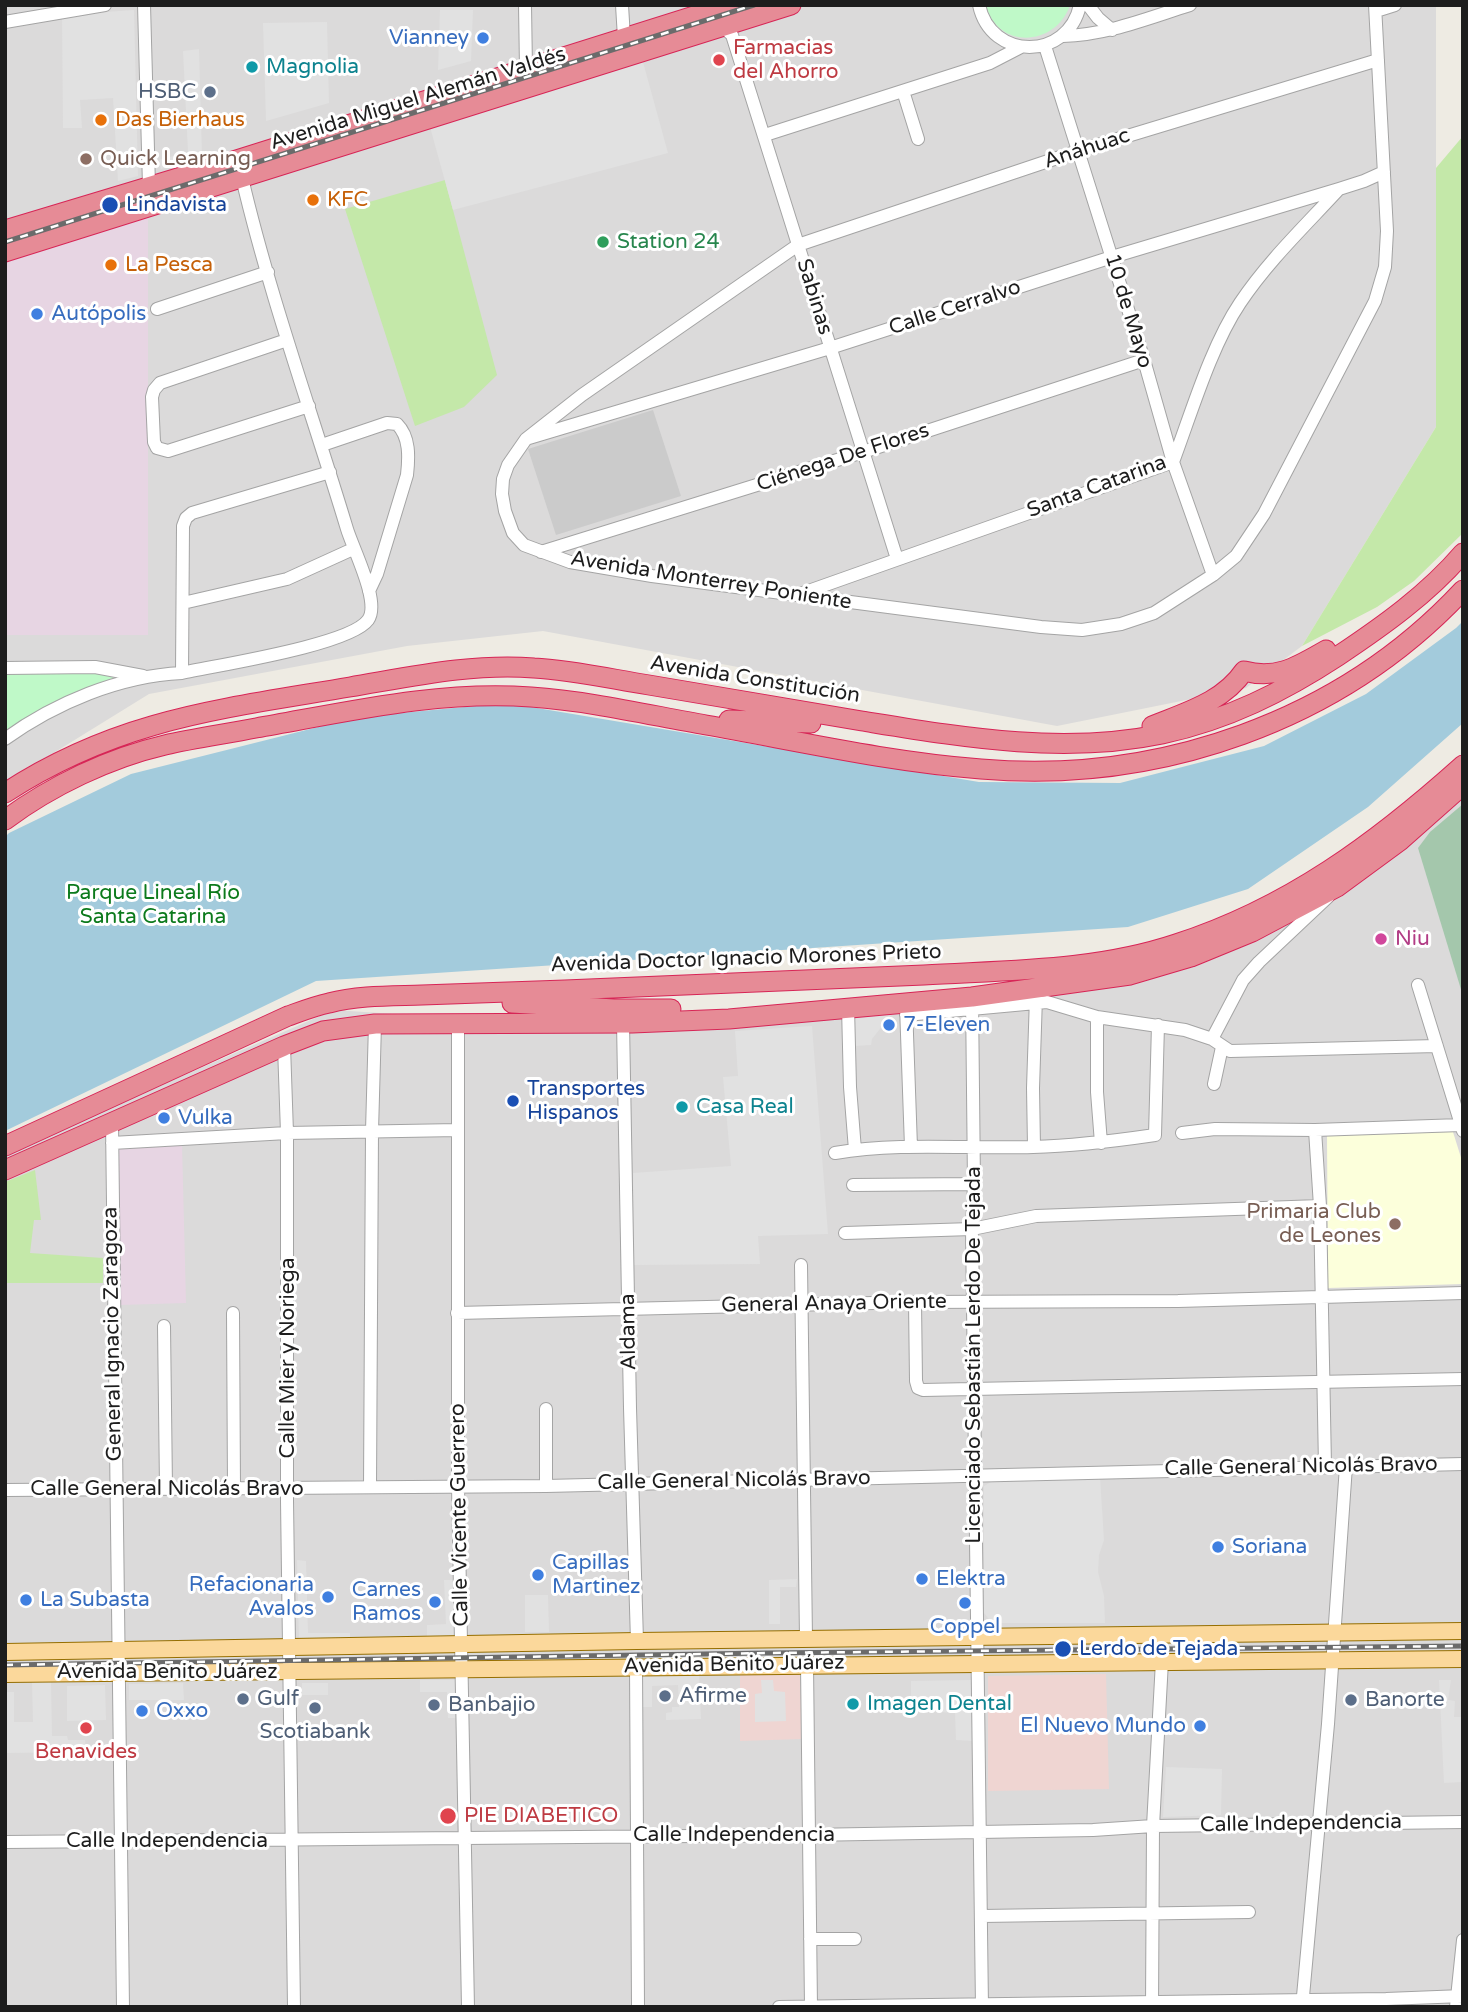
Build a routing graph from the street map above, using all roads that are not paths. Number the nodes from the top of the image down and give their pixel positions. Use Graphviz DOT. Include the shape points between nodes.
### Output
graph roads {
  1 [pos="144,5"];
  2 [pos="525,5"];
  3 [pos="622,5"];
  4 [pos="791,5"];
  5 [pos="979,5"];
  6 [pos="1080,5"];
  7 [pos="1088,5"];
  8 [pos="1190,5"];
  9 [pos="1395,5"];
  10 [pos="101,6"];
  11 [pos="1376,8"];
  12 [pos="727,16"];
  13 [pos="5,22"];
  14 [pos="1112,30"];
  15 [pos="1063,36"];
  16 [pos="624,38"];
  17 [pos="1045,46"];
  18 [pos="1021,47"];
  19 [pos="1378,60"];
  20 [pos="526,69"];
  21 [pos="903,91"];
  22 [pos="497,98"];
  23 [pos="455,111"];
  24 [pos="381,115"];
  25 [pos="765,135"];
  26 [pos="918,139"];
  27 [pos="293,142"];
  28 [pos="1078,151"];
  29 [pos="1384,172"];
  30 [pos="242,178"];
  31 [pos="1364,181"];
  32 [pos="159,184"];
  33 [pos="1339,189"];
  34 [pos="1385,197"];
  35 [pos="96,224"];
  36 [pos="5,230"];
  37 [pos="798,244"];
  38 [pos="5,252"];
  39 [pos="1112,257"];
  40 [pos="268,272"];
  41 [pos="158,309"];
  42 [pos="287,340"];
  43 [pos="830,348"];
  44 [pos="1144,360"];
  45 [pos="309,406"];
  46 [pos="564,408"];
  47 [pos="575,426"];
  48 [pos="526,439"];
  49 [pos="322,445"];
  50 [pos="863,452"];
  51 [pos="1173,463"];
  52 [pos="330,472"];
  53 [pos="353,549"];
  54 [pos="541,552"];
  55 [pos="1463,553"];
  56 [pos="897,559"];
  57 [pos="1213,575"];
  58 [pos="1463,590"];
  59 [pos="369,591"];
  60 [pos="796,595"];
  61 [pos="183,603"];
  62 [pos="1384,624"];
  63 [pos="5,668"];
  64 [pos="181,673"];
  65 [pos="146,677"];
  66 [pos="681,721"];
  67 [pos="884,724"];
  68 [pos="5,739"];
  69 [pos="1127,740"];
  70 [pos="1463,765"];
  71 [pos="1463,785"];
  72 [pos="5,793"];
  73 [pos="5,820"];
  74 [pos="1337,887"];
  75 [pos="1418,985"];
  76 [pos="414,995"];
  77 [pos="1036,996"];
  78 [pos="972,1003"];
  79 [pos="848,1007"];
  80 [pos="906,1008"];
  81 [pos="823,1010"];
  82 [pos="1097,1017"];
  83 [pos="458,1023"];
  84 [pos="623,1023"];
  85 [pos="375,1024"];
  86 [pos="1158,1025"];
  87 [pos="1217,1043"];
  88 [pos="284,1046"];
  89 [pos="1437,1046"];
  90 [pos="1214,1084"];
  91 [pos="112,1123"];
  92 [pos="1462,1128"];
  93 [pos="1315,1129"];
  94 [pos="458,1130"];
  95 [pos="372,1131"];
  96 [pos="287,1133"];
  97 [pos="1182,1133"];
  98 [pos="112,1143"];
  99 [pos="1101,1143"];
  100 [pos="5,1146"];
  101 [pos="911,1147"];
  102 [pos="1034,1147"];
  103 [pos="973,1148"];
  104 [pos="855,1150"];
  105 [pos="835,1153"];
  106 [pos="5,1170"];
  107 [pos="974,1184"];
  108 [pos="853,1185"];
  109 [pos="1320,1206"];
  110 [pos="972,1229"];
  111 [pos="845,1233"];
  112 [pos="801,1265"];
  113 [pos="1463,1293"];
  114 [pos="1322,1296"];
  115 [pos="974,1301"];
  116 [pos="915,1302"];
  117 [pos="801,1305"];
  118 [pos="630,1309"];
  119 [pos="233,1313"];
  120 [pos="457,1313"];
  121 [pos="164,1326"];
  122 [pos="1463,1379"];
  123 [pos="1322,1382"];
  124 [pos="975,1388"];
  125 [pos="546,1409"];
  126 [pos="1463,1464"];
  127 [pos="1325,1466"];
  128 [pos="1346,1466"];
  129 [pos="976,1475"];
  130 [pos="803,1479"];
  131 [pos="632,1483"];
  132 [pos="458,1486"];
  133 [pos="546,1486"];
  134 [pos="166,1488"];
  135 [pos="234,1488"];
  136 [pos="288,1488"];
  137 [pos="370,1488"];
  138 [pos="115,1489"];
  139 [pos="5,1490"];
  140 [pos="1463,1631"];
  141 [pos="1333,1633"];
  142 [pos="977,1637"];
  143 [pos="806,1639"];
  144 [pos="637,1641"];
  145 [pos="462,1644"];
  146 [pos="290,1647"];
  147 [pos="118,1649"];
  148 [pos="5,1652"];
  149 [pos="1463,1659"];
  150 [pos="1331,1660"];
  151 [pos="1162,1661"];
  152 [pos="979,1663"];
  153 [pos="807,1665"];
  154 [pos="636,1666"];
  155 [pos="461,1669"];
  156 [pos="118,1671"];
  157 [pos="290,1671"];
  158 [pos="5,1674"];
  159 [pos="1463,1822"];
  160 [pos="1319,1823"];
  161 [pos="1153,1826"];
  162 [pos="981,1832"];
  163 [pos="808,1835"];
  164 [pos="635,1836"];
  165 [pos="463,1838"];
  166 [pos="120,1840"];
  167 [pos="292,1841"];
  168 [pos="5,1842"];
  169 [pos="1249,1912"];
  170 [pos="1152,1914"];
  171 [pos="982,1916"];
  172 [pos="810,1939"];
  173 [pos="855,1939"];
  174 [pos="1463,1940"];
  175 [pos="1458,1999"];
  176 [pos="1302,2003"];
  177 [pos="1152,2004"];
  178 [pos="982,2005"];
  179 [pos="811,2006"];
  180 [pos="123,2007"];
  181 [pos="294,2007"];
  182 [pos="468,2007"];
  183 [pos="638,2007"];
  184 [pos="779,2007"];
  1 -- 32 [label="street"];
  2 -- 20 [label="street"];
  3 -- 16 [label="street"];
  4 -- 12 [label="highway"];
  5 -- 18 [label="street" via="990,30"];
  6 -- 15 [label="street" via="1074,24"];
  7 -- 14 [label="street"];
  8 -- 14 [label="street"];
  9 -- 11 [label="street"];
  10 -- 13 [label="street"];
  11 -- 19 [label="street, Avenida Monterrey Poniente"];
  12 -- 16 [label="highway, Avenida Miguel Alemán Valdés"];
  12 -- 22 [label="highway, Avenida Miguel Alemán Valdés"];
  12 -- 25 [label="street, Sabinas"];
  14 -- 15 [label="street"];
  15 -- 17 [label="street"];
  16 -- 20 [label="highway, Avenida Miguel Alemán Valdés"];
  17 -- 18 [label="street"];
  17 -- 28 [label="street, 10 de Mayo"];
  18 -- 21 [label="street" via="990,63"];
  19 -- 28 [label="street, Anáhuac"];
  19 -- 29 [label="street, Avenida Monterrey Poniente"];
  20 -- 22 [label="highway" via="502,85"];
  20 -- 24 [label="highway, Avenida Miguel Alemán Valdés"];
  21 -- 25 [label="street"];
  21 -- 26 [label="street"];
  22 -- 23 [label="highway, Avenida Miguel Alemán Valdés"];
  23 -- 24 [label="highway" via="428,108 392,117"];
  23 -- 30 [label="highway, Avenida Miguel Alemán Valdés"];
  24 -- 27 [label="highway, Avenida Miguel Alemán Valdés"];
  25 -- 37 [label="street, Sabinas"];
  27 -- 30 [label="highway" via="283,152 249,164"];
  27 -- 32 [label="highway, Avenida Miguel Alemán Valdés"];
  28 -- 37 [label="street, Anáhuac"];
  28 -- 39 [label="street, 10 de Mayo"];
  29 -- 31 [label="street, Calle Cerralvo"];
  29 -- 34 [label="street, Avenida Monterrey Poniente"];
  30 -- 32 [label="highway" via="220,174"];
  30 -- 35 [label="highway, Avenida Miguel Alemán Valdés"];
  30 -- 40 [label="street"];
  31 -- 33 [label="street, Calle Cerralvo"];
  31 -- 34 [label="street"];
  32 -- 35 [label="highway" via="146,196 101,214"];
  32 -- 36 [label="highway, Avenida Miguel Alemán Valdés"];
  33 -- 39 [label="street, Calle Cerralvo"];
  33 -- 51 [label="street, Santa Catarina" via="1270,263 1239,304 1222,334"];
  34 -- 57 [label="street, Avenida Monterrey Poniente" via="1385,267 1375,301 1264,514 1236,556"];
  35 -- 38 [label="highway, Avenida Miguel Alemán Valdés"];
  37 -- 43 [label="street, Sabinas"];
  37 -- 46 [label="street, Avenida Monterrey Poniente"];
  39 -- 43 [label="street, Calle Cerralvo"];
  39 -- 44 [label="street, 10 de Mayo"];
  40 -- 41 [label="street"];
  40 -- 42 [label="street"];
  42 -- 45 [label="street"];
  42 -- 45 [label="street" via="160,383 154,390 154,442 168,451"];
  43 -- 47 [label="street, Calle Cerralvo"];
  43 -- 50 [label="street, Sabinas"];
  44 -- 50 [label="street, Ciénega De Flores"];
  44 -- 51 [label="street, 10 de Mayo"];
  45 -- 49 [label="street"];
  46 -- 47 [label="street" via="565,420"];
  46 -- 48 [label="street, Avenida Monterrey Poniente"];
  47 -- 48 [label="street, Calle Cerralvo"];
  48 -- 54 [label="street, Avenida Monterrey Poniente" via="508,465 502,494 513,533 524,545"];
  49 -- 52 [label="street"];
  49 -- 59 [label="street" via="387,423 397,424 406,437 407,475"];
  50 -- 54 [label="street, Ciénega De Flores"];
  50 -- 56 [label="street, Sabinas"];
  51 -- 56 [label="street, Santa Catarina"];
  51 -- 57 [label="street, 10 de Mayo"];
  52 -- 53 [label="street"];
  52 -- 61 [label="street" via="186,518"];
  53 -- 59 [label="street"];
  53 -- 61 [label="street" via="287,579"];
  54 -- 60 [label="street, Avenida Monterrey Poniente" via="584,564"];
  55 -- 62 [label="highway, Avenida Constitución"];
  56 -- 60 [label="street, Santa Catarina"];
  57 -- 60 [label="street, Avenida Monterrey Poniente" via="1154,613 1082,630"];
  58 -- 66 [label="highway" via="1396,651 1322,699 1242,735 1147,761 1070,771 979,769"];
  59 -- 64 [label="street" via="371,617 354,632 322,644"];
  61 -- 64 [label="street"];
  62 -- 69 [label="highway, Avenida Constitución" via="1269,698 1188,728"];
  62 -- 69 [label="highway" via="1284,671 1269,675 1244,671 1217,697"];
  63 -- 65 [label="street" via="95,667"];
  64 -- 65 [label="street"];
  65 -- 68 [label="street" via="62,706"];
  66 -- 67 [label="highway" via="771,720 862,728"];
  66 -- 73 [label="highway" via="560,700 495,695 370,708 140,752 73,780"];
  67 -- 69 [label="highway, Avenida Constitución" via="1008,742"];
  67 -- 72 [label="highway, Avenida Constitución" via="553,670 478,668 174,718 88,748"];
  70 -- 76 [label="highway, Avenida Doctor Ignacio Morones Prieto" via="1412,811 1308,885 1234,922 1128,958 851,979"];
  71 -- 74 [label="highway" via="1401,840"];
  74 -- 77 [label="highway" via="1252,932 1169,964"];
  74 -- 87 [label="street" via="1244,980"];
  75 -- 89 [label="street"];
  76 -- 81 [label="highway" via="614,1009"];
  76 -- 100 [label="highway, Avenida Doctor Ignacio Morones Prieto" via="331,1002 288,1016"];
  77 -- 78 [label="highway"];
  77 -- 82 [label="street"];
  77 -- 102 [label="street"];
  78 -- 80 [label="highway"];
  78 -- 103 [label="street, Licenciado Sebastián Lerdo De Tejada"];
  79 -- 80 [label="highway"];
  79 -- 81 [label="highway"];
  79 -- 104 [label="street"];
  80 -- 101 [label="street"];
  81 -- 84 [label="highway"];
  82 -- 86 [label="street"];
  82 -- 99 [label="street"];
  83 -- 84 [label="highway"];
  83 -- 85 [label="highway"];
  83 -- 94 [label="street, Calle Vicente Guerrero"];
  84 -- 118 [label="street, Aldama"];
  85 -- 88 [label="highway" via="323,1031"];
  85 -- 95 [label="street"];
  86 -- 87 [label="street"];
  86 -- 99 [label="street" via="1155,1135"];
  87 -- 89 [label="street" via="1239,1052"];
  87 -- 90 [label="street"];
  88 -- 91 [label="highway"];
  88 -- 96 [label="street, Calle Mier y Noriega"];
  89 -- 92 [label="street"];
  91 -- 98 [label="street, General Ignacio Zaragoza"];
  91 -- 106 [label="highway"];
  92 -- 93 [label="street"];
  93 -- 97 [label="street"];
  93 -- 109 [label="street"];
  94 -- 95 [label="street"];
  94 -- 120 [label="street, Calle Vicente Guerrero"];
  95 -- 96 [label="street"];
  95 -- 137 [label="street"];
  96 -- 98 [label="street"];
  96 -- 136 [label="street, Calle Mier y Noriega"];
  98 -- 138 [label="street, General Ignacio Zaragoza"];
  99 -- 102 [label="street"];
  101 -- 103 [label="street"];
  101 -- 104 [label="street"];
  102 -- 103 [label="street"];
  103 -- 107 [label="street, Licenciado Sebastián Lerdo De Tejada"];
  104 -- 105 [label="street"];
  107 -- 108 [label="street"];
  107 -- 110 [label="street, Licenciado Sebastián Lerdo De Tejada"];
  109 -- 110 [label="street" via="1036,1216"];
  109 -- 114 [label="street"];
  110 -- 111 [label="street"];
  110 -- 115 [label="street, Licenciado Sebastián Lerdo De Tejada"];
  112 -- 117 [label="street"];
  113 -- 114 [label="street, General Anaya Oriente"];
  114 -- 115 [label="street, General Anaya Oriente"];
  114 -- 123 [label="street"];
  115 -- 116 [label="street, General Anaya Oriente"];
  115 -- 124 [label="street, Licenciado Sebastián Lerdo De Tejada"];
  116 -- 117 [label="street, General Anaya Oriente"];
  116 -- 124 [label="street" via="917,1385 923,1390"];
  117 -- 118 [label="street, General Anaya Oriente"];
  117 -- 130 [label="street"];
  118 -- 120 [label="street, General Anaya Oriente"];
  118 -- 131 [label="street, Aldama"];
  119 -- 135 [label="street"];
  120 -- 132 [label="street, Calle Vicente Guerrero"];
  121 -- 134 [label="street"];
  122 -- 123 [label="street"];
  123 -- 124 [label="street"];
  123 -- 127 [label="street"];
  124 -- 129 [label="street, Licenciado Sebastián Lerdo De Tejada"];
  125 -- 133 [label="street"];
  126 -- 128 [label="street, Calle General Nicolás Bravo"];
  127 -- 128 [label="street, Calle General Nicolás Bravo"];
  127 -- 129 [label="street, Calle General Nicolás Bravo"];
  128 -- 141 [label="street"];
  129 -- 130 [label="street, Calle General Nicolás Bravo"];
  129 -- 142 [label="street, Licenciado Sebastián Lerdo De Tejada"];
  130 -- 131 [label="street, Calle General Nicolás Bravo"];
  130 -- 143 [label="street"];
  131 -- 133 [label="street, Calle General Nicolás Bravo"];
  131 -- 144 [label="street, Aldama"];
  132 -- 133 [label="street, Calle General Nicolás Bravo"];
  132 -- 137 [label="street, Calle General Nicolás Bravo"];
  132 -- 145 [label="street, Calle Vicente Guerrero"];
  134 -- 135 [label="street, Calle General Nicolás Bravo"];
  134 -- 138 [label="street, Calle General Nicolás Bravo"];
  135 -- 136 [label="street, Calle General Nicolás Bravo"];
  136 -- 137 [label="street, Calle General Nicolás Bravo"];
  136 -- 146 [label="street, Calle Mier y Noriega"];
  138 -- 139 [label="street, Calle General Nicolás Bravo"];
  138 -- 147 [label="street, General Ignacio Zaragoza"];
  140 -- 141 [label="main road, Avenida Benito Juárez"];
  141 -- 142 [label="main road, Avenida Benito Juárez"];
  141 -- 150 [label="street"];
  142 -- 143 [label="main road, Avenida Benito Juárez"];
  142 -- 152 [label="street, Licenciado Sebastián Lerdo De Tejada"];
  143 -- 144 [label="main road, Avenida Benito Juárez"];
  144 -- 145 [label="main road, Avenida Benito Juárez"];
  145 -- 146 [label="main road, Avenida Benito Juárez"];
  145 -- 155 [label="street, Calle Vicente Guerrero"];
  146 -- 147 [label="main road, Avenida Benito Juárez"];
  146 -- 157 [label="street, Calle Mier y Noriega"];
  147 -- 148 [label="main road, Avenida Benito Juárez"];
  147 -- 156 [label="street, General Ignacio Zaragoza"];
  149 -- 150 [label="main road, Avenida Benito Juárez"];
  150 -- 151 [label="main road, Avenida Benito Juárez"];
  150 -- 160 [label="street"];
  151 -- 152 [label="main road, Avenida Benito Juárez"];
  151 -- 161 [label="street"];
  152 -- 153 [label="main road, Avenida Benito Juárez"];
  152 -- 162 [label="street, Licenciado Sebastián Lerdo De Tejada"];
  153 -- 154 [label="main road, Avenida Benito Juárez"];
  153 -- 163 [label="street"];
  154 -- 155 [label="main road, Avenida Benito Juárez"];
  154 -- 164 [label="street"];
  155 -- 157 [label="main road, Avenida Benito Juárez"];
  155 -- 165 [label="street, Calle Vicente Guerrero"];
  156 -- 157 [label="main road, Avenida Benito Juárez"];
  156 -- 158 [label="main road, Avenida Benito Juárez"];
  156 -- 166 [label="street, General Ignacio Zaragoza"];
  157 -- 167 [label="street, Calle Mier y Noriega"];
  159 -- 160 [label="street, Calle Independencia"];
  160 -- 161 [label="street, Calle Independencia"];
  160 -- 176 [label="street"];
  161 -- 162 [label="street, Calle Independencia"];
  161 -- 170 [label="street"];
  162 -- 163 [label="street, Calle Independencia"];
  162 -- 171 [label="street, Licenciado Sebastián Lerdo De Tejada"];
  163 -- 164 [label="street, Calle Independencia"];
  163 -- 172 [label="street"];
  164 -- 165 [label="street, Calle Independencia"];
  164 -- 183 [label="street"];
  165 -- 167 [label="street, Calle Independencia"];
  165 -- 182 [label="street, Calle Vicente Guerrero"];
  166 -- 167 [label="street, Calle Independencia"];
  166 -- 168 [label="street, Calle Independencia"];
  166 -- 180 [label="street, General Ignacio Zaragoza"];
  167 -- 181 [label="street, Calle Mier y Noriega"];
  169 -- 170 [label="street"];
  170 -- 171 [label="street"];
  170 -- 177 [label="street"];
  171 -- 178 [label="street, Licenciado Sebastián Lerdo De Tejada"];
  172 -- 173 [label="street"];
  172 -- 179 [label="street"];
  174 -- 175 [label="street"];
  175 -- 176 [label="street"];
  176 -- 177 [label="street"];
  177 -- 178 [label="street"];
  178 -- 179 [label="street"];
  179 -- 184 [label="street"];
}
